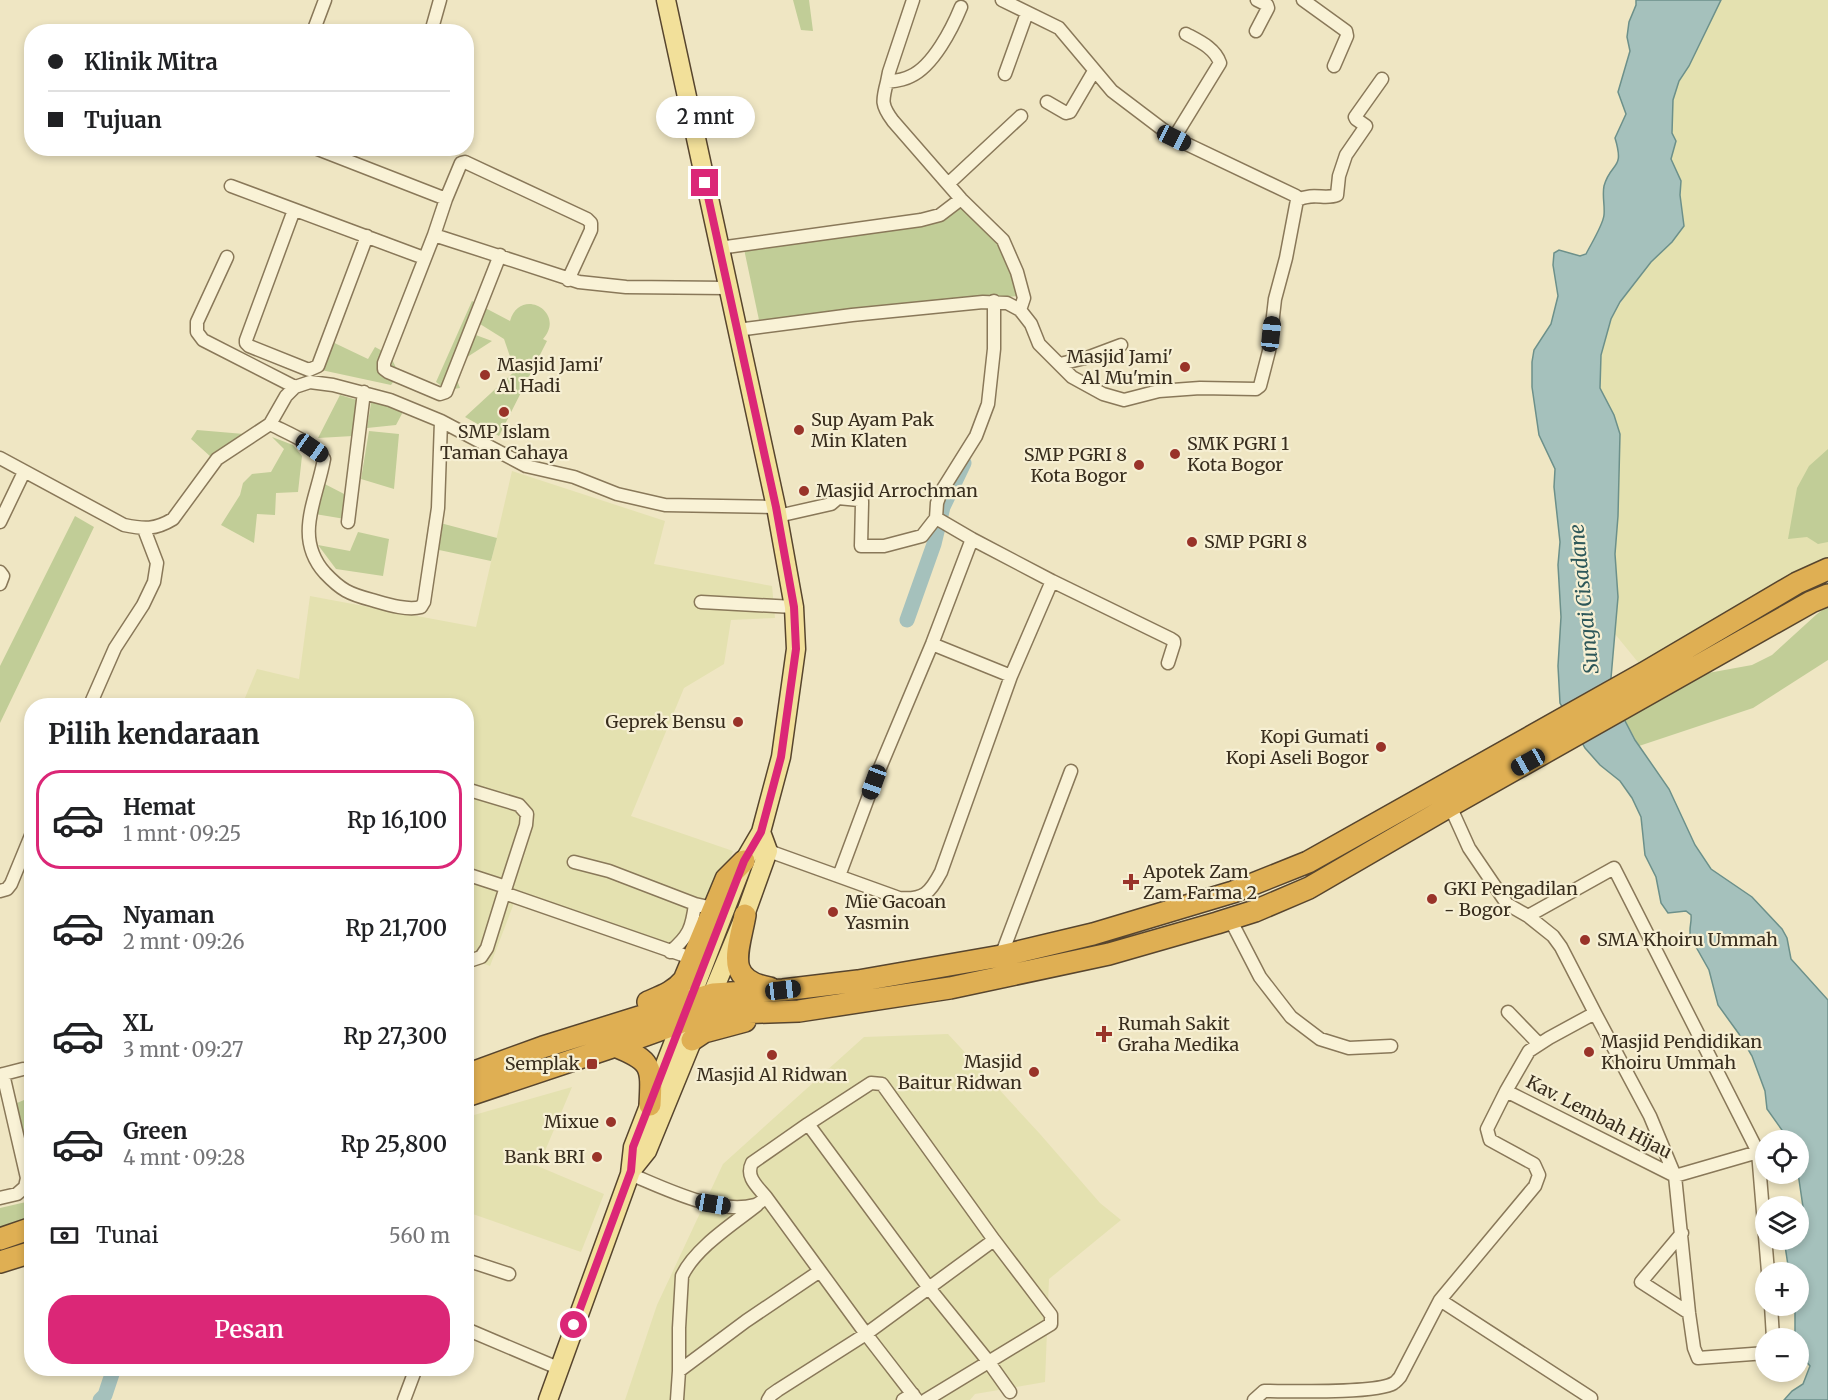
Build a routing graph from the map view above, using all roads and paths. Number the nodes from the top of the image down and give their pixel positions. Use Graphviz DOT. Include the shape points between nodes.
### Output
graph roads {
  1 [pos="325,0"];
  2 [pos="440,0"];
  3 [pos="666,0"];
  4 [pos="913,0"];
  5 [pos="1002,0"];
  6 [pos="1303,0"];
  7 [pos="1265,2"];
  8 [pos="961,7"];
  9 [pos="1027,13"];
  10 [pos="316,24"];
  11 [pos="433,24"];
  12 [pos="1256,32"];
  13 [pos="1186,34"];
  14 [pos="1334,66"];
  15 [pos="1094,70"];
  16 [pos="1005,74"];
  17 [pos="1382,79"];
  18 [pos="887,82"];
  19 [pos="1047,102"];
  20 [pos="1021,116"];
  21 [pos="1174,138"];
  22 [pos="336,156"];
  23 [pos="948,184"];
  24 [pos="231,186"];
  25 [pos="446,199"];
  26 [pos="961,199"];
  27 [pos="1297,200"];
  28 [pos="294,210"];
  29 [pos="434,235"];
  30 [pos="367,236"];
  31 [pos="719,248"];
  32 [pos="500,255"];
  33 [pos="227,257"];
  34 [pos="424,258"];
  35 [pos="568,280"];
  36 [pos="728,288"];
  37 [pos="994,302"];
  38 [pos="1020,310"];
  39 [pos="737,330"];
  40 [pos="1121,345"];
  41 [pos="1060,364"];
  42 [pos="295,387"];
  43 [pos="364,392"];
  44 [pos="441,420"];
  45 [pos="270,424"];
  46 [pos="0,458"];
  47 [pos="24,472"];
  48 [pos="777,512"];
  49 [pos="939,520"];
  50 [pos="0,522"];
  51 [pos="348,522"];
  52 [pos="144,529"];
  53 [pos="972,539"];
  54 [pos="1828,569"];
  55 [pos="0,572"];
  56 [pos="1052,581"];
  57 [pos="0,584"];
  58 [pos="1820,598"];
  59 [pos="701,602"];
  60 [pos="794,607"];
  61 [pos="932,644"];
  62 [pos="1168,663"];
  63 [pos="1011,676"];
  64 [pos="93,698"];
  65 [pos="1071,771"];
  66 [pos="474,791"];
  67 [pos="1450,806"];
  68 [pos="757,848"];
  69 [pos="24,852"];
  70 [pos="574,862"];
  71 [pos="839,876"];
  72 [pos="474,877"];
  73 [pos="505,890"];
  74 [pos="0,891"];
  75 [pos="704,906"];
  76 [pos="745,915"];
  77 [pos="1528,916"];
  78 [pos="1230,919"];
  79 [pos="670,952"];
  80 [pos="1001,956"];
  81 [pos="474,959"];
  82 [pos="699,961"];
  83 [pos="783,990"];
  84 [pos="713,994"];
  85 [pos="697,1007"];
  86 [pos="799,1011"];
  87 [pos="1508,1012"];
  88 [pos="1595,1013"];
  89 [pos="687,1031"];
  90 [pos="1539,1044"];
  91 [pos="615,1046"];
  92 [pos="1391,1046"];
  93 [pos="543,1047"];
  94 [pos="23,1069"];
  95 [pos="474,1072"];
  96 [pos="1,1074"];
  97 [pos="1506,1090"];
  98 [pos="474,1093"];
  99 [pos="650,1105"];
  100 [pos="808,1124"];
  101 [pos="1755,1146"];
  102 [pos="1755,1153"];
  103 [pos="24,1166"];
  104 [pos="631,1172"];
  105 [pos="1675,1176"];
  106 [pos="1761,1184"];
  107 [pos="24,1188"];
  108 [pos="0,1198"];
  109 [pos="762,1201"];
  110 [pos="24,1231"];
  111 [pos="1682,1233"];
  112 [pos="0,1239"];
  113 [pos="994,1240"];
  114 [pos="24,1254"];
  115 [pos="0,1262"];
  116 [pos="1767,1262"];
  117 [pos="474,1263"];
  118 [pos="820,1271"];
  119 [pos="508,1274"];
  120 [pos="929,1288"];
  121 [pos="1440,1300"];
  122 [pos="1689,1313"];
  123 [pos="474,1332"];
  124 [pos="866,1334"];
  125 [pos="1755,1354"];
  126 [pos="988,1361"];
  127 [pos="558,1368"];
  128 [pos="679,1371"];
  129 [pos="413,1376"];
  130 [pos="1010,1392"];
  131 [pos="911,1398"];
  132 [pos="1591,1398"];
  133 [pos="404,1400"];
  134 [pos="548,1400"];
  135 [pos="677,1400"];
  136 [pos="768,1400"];
  137 [pos="926,1400"];
  138 [pos="1254,1400"];
  1 -- 10 [label="street"];
  2 -- 11 [label="street"];
  3 -- 31 [label="main road"];
  4 -- 18 [label="street"];
  5 -- 9 [label="street"];
  6 -- 14 [label="street" via="1346,31"];
  7 -- 12 [label="street" via="1268,8"];
  8 -- 18 [label="street" via="948,34 922,69"];
  9 -- 15 [label="street" via="1059,28"];
  9 -- 16 [label="street"];
  13 -- 21 [label="street" via="1211,50 1220,63"];
  15 -- 19 [label="street" via="1070,112"];
  15 -- 21 [label="street" via="1112,91"];
  17 -- 27 [label="street" via="1355,117 1366,126 1346,155 1338,176 1337,195 1312,195"];
  18 -- 23 [label="street" via="884,109"];
  20 -- 23 [label="street"];
  21 -- 27 [label="street" via="1294,194"];
  22 -- 25 [label="street"];
  23 -- 26 [label="street"];
  24 -- 28 [label="street"];
  25 -- 29 [label="street"];
  25 -- 35 [label="street" via="460,163 465,162 587,219 591,230"];
  26 -- 31 [label="street" via="940,215 921,220"];
  26 -- 38 [label="street" via="1003,240 1024,298"];
  27 -- 41 [label="street" via="1275,299 1269,351 1256,389 1159,391 1124,399 1087,386"];
  28 -- 30 [label="street"];
  28 -- 30 [label="street" via="246,344 309,370 318,366"];
  29 -- 32 [label="street"];
  29 -- 34 [label="street"];
  30 -- 34 [label="street"];
  31 -- 36 [label="main road"];
  32 -- 34 [label="street" via="446,392 440,394 384,369"];
  32 -- 35 [label="street"];
  33 -- 42 [label="street" via="197,322 197,332 203,340"];
  35 -- 36 [label="street" via="626,287"];
  36 -- 39 [label="main road"];
  37 -- 38 [label="street"];
  37 -- 39 [label="street"];
  37 -- 49 [label="street" via="988,404 976,436 941,492 937,503"];
  38 -- 41 [label="street" via="1039,344"];
  39 -- 48 [label="main road"];
  40 -- 41 [label="street"];
  42 -- 43 [label="street" via="310,382"];
  42 -- 45 [label="street"];
  43 -- 44 [label="street"];
  43 -- 51 [label="street"];
  44 -- 45 [label="street" via="438,508 424,602 416,609 351,595 316,563 309,525 324,459 302,441"];
  44 -- 48 [label="street" via="526,466 574,477 617,494 665,505"];
  45 -- 52 [label="street" via="218,459 173,519"];
  46 -- 47 [label="street"];
  47 -- 50 [label="street"];
  47 -- 52 [label="street" via="124,525"];
  48 -- 49 [label="street" via="831,504 838,498 862,501 860,542 864,547 922,537"];
  48 -- 60 [label="main road"];
  49 -- 53 [label="street"];
  52 -- 64 [label="street" via="157,563 154,582 115,648"];
  53 -- 56 [label="street"];
  53 -- 61 [label="street"];
  54 -- 80 [label="highway" via="1308,862 1233,892 1093,934"];
  55 -- 57 [label="street"];
  56 -- 62 [label="street" via="1174,641"];
  56 -- 63 [label="street"];
  58 -- 67 [label="highway"];
  59 -- 60 [label="street"];
  60 -- 68 [label="main road" via="796,649 781,757"];
  61 -- 63 [label="street"];
  61 -- 71 [label="street"];
  63 -- 71 [label="street" via="941,872 930,891 922,897 899,898"];
  65 -- 80 [label="street"];
  66 -- 73 [label="street" via="519,805 527,814"];
  67 -- 77 [label="street, Kav. Lembah Hijau" via="1469,848 1507,904"];
  67 -- 78 [label="highway" via="1309,888"];
  68 -- 71 [label="street"];
  68 -- 75 [label="highway"];
  68 -- 76 [label="main road"];
  68 -- 82 [label="main road"];
  69 -- 74 [label="street" via="11,884"];
  70 -- 75 [label="street"];
  72 -- 73 [label="street"];
  73 -- 79 [label="street"];
  73 -- 81 [label="street" via="487,948"];
  75 -- 79 [label="street" via="683,941"];
  75 -- 82 [label="highway"];
  76 -- 83 [label="highway" via="737,961 740,974 756,985"];
  76 -- 84 [label="main road"];
  77 -- 88 [label="street, Kav. Lembah Hijau" via="1553,936"];
  77 -- 101 [label="street" via="1614,868"];
  78 -- 86 [label="highway" via="1109,954 950,988"];
  78 -- 92 [label="street" via="1260,977 1291,1017 1320,1039 1349,1048"];
  79 -- 82 [label="street"];
  80 -- 83 [label="highway"];
  82 -- 85 [label="main road"];
  82 -- 93 [label="highway" via="679,987 668,994 578,1028"];
  83 -- 84 [label="highway"];
  84 -- 85 [label="highway"];
  85 -- 86 [label="highway"];
  85 -- 89 [label="highway"];
  85 -- 93 [label="highway"];
  86 -- 89 [label="highway" via="704,1032"];
  87 -- 90 [label="street"];
  88 -- 90 [label="street, Kav. Lembah Hijau"];
  88 -- 105 [label="street, Kav. Lembah Hijau" via="1650,1116"];
  89 -- 91 [label="highway"];
  89 -- 99 [label="main road"];
  89 -- 104 [label="main road" via="647,1151"];
  90 -- 97 [label="street, Kav. Lembah Hijau" via="1529,1051"];
  91 -- 98 [label="highway"];
  91 -- 99 [label="highway" via="642,1059 650,1068"];
  93 -- 95 [label="highway"];
  94 -- 96 [label="street"];
  96 -- 103 [label="street"];
  97 -- 105 [label="street, Kav. Lembah Hijau"];
  97 -- 121 [label="street, Kav. Lembah Hijau" via="1487,1129 1490,1140 1534,1164 1539,1175 1535,1186"];
  99 -- 104 [label="main road" via="633,1147"];
  100 -- 109 [label="street" via="752,1163 749,1175"];
  100 -- 113 [label="street" via="872,1083 882,1084"];
  100 -- 120 [label="street"];
  102 -- 105 [label="street, Kav. Lembah Hijau"];
  104 -- 109 [label="street" via="690,1199 732,1207"];
  104 -- 127 [label="main road"];
  105 -- 111 [label="street, Kav. Lembah Hijau"];
  106 -- 116 [label="street"];
  107 -- 108 [label="street"];
  109 -- 118 [label="street"];
  109 -- 128 [label="street" via="704,1248 682,1276"];
  110 -- 112 [label="highway"];
  111 -- 122 [label="street, Kav. Lembah Hijau"];
  111 -- 122 [label="street" via="1641,1282"];
  113 -- 120 [label="street"];
  113 -- 126 [label="street" via="1053,1321"];
  114 -- 115 [label="highway"];
  117 -- 119 [label="street"];
  118 -- 124 [label="street"];
  118 -- 128 [label="street"];
  120 -- 124 [label="street"];
  120 -- 126 [label="street"];
  121 -- 132 [label="street"];
  121 -- 138 [label="street" via="1394,1383 1361,1389 1264,1391"];
  122 -- 125 [label="street, Kav. Lembah Hijau" via="1698,1358"];
  123 -- 127 [label="street"];
  124 -- 131 [label="street"];
  124 -- 136 [label="street"];
  126 -- 130 [label="street"];
  126 -- 137 [label="street"];
  127 -- 134 [label="main road"];
  128 -- 135 [label="street"];
  129 -- 133 [label="street"];
}
